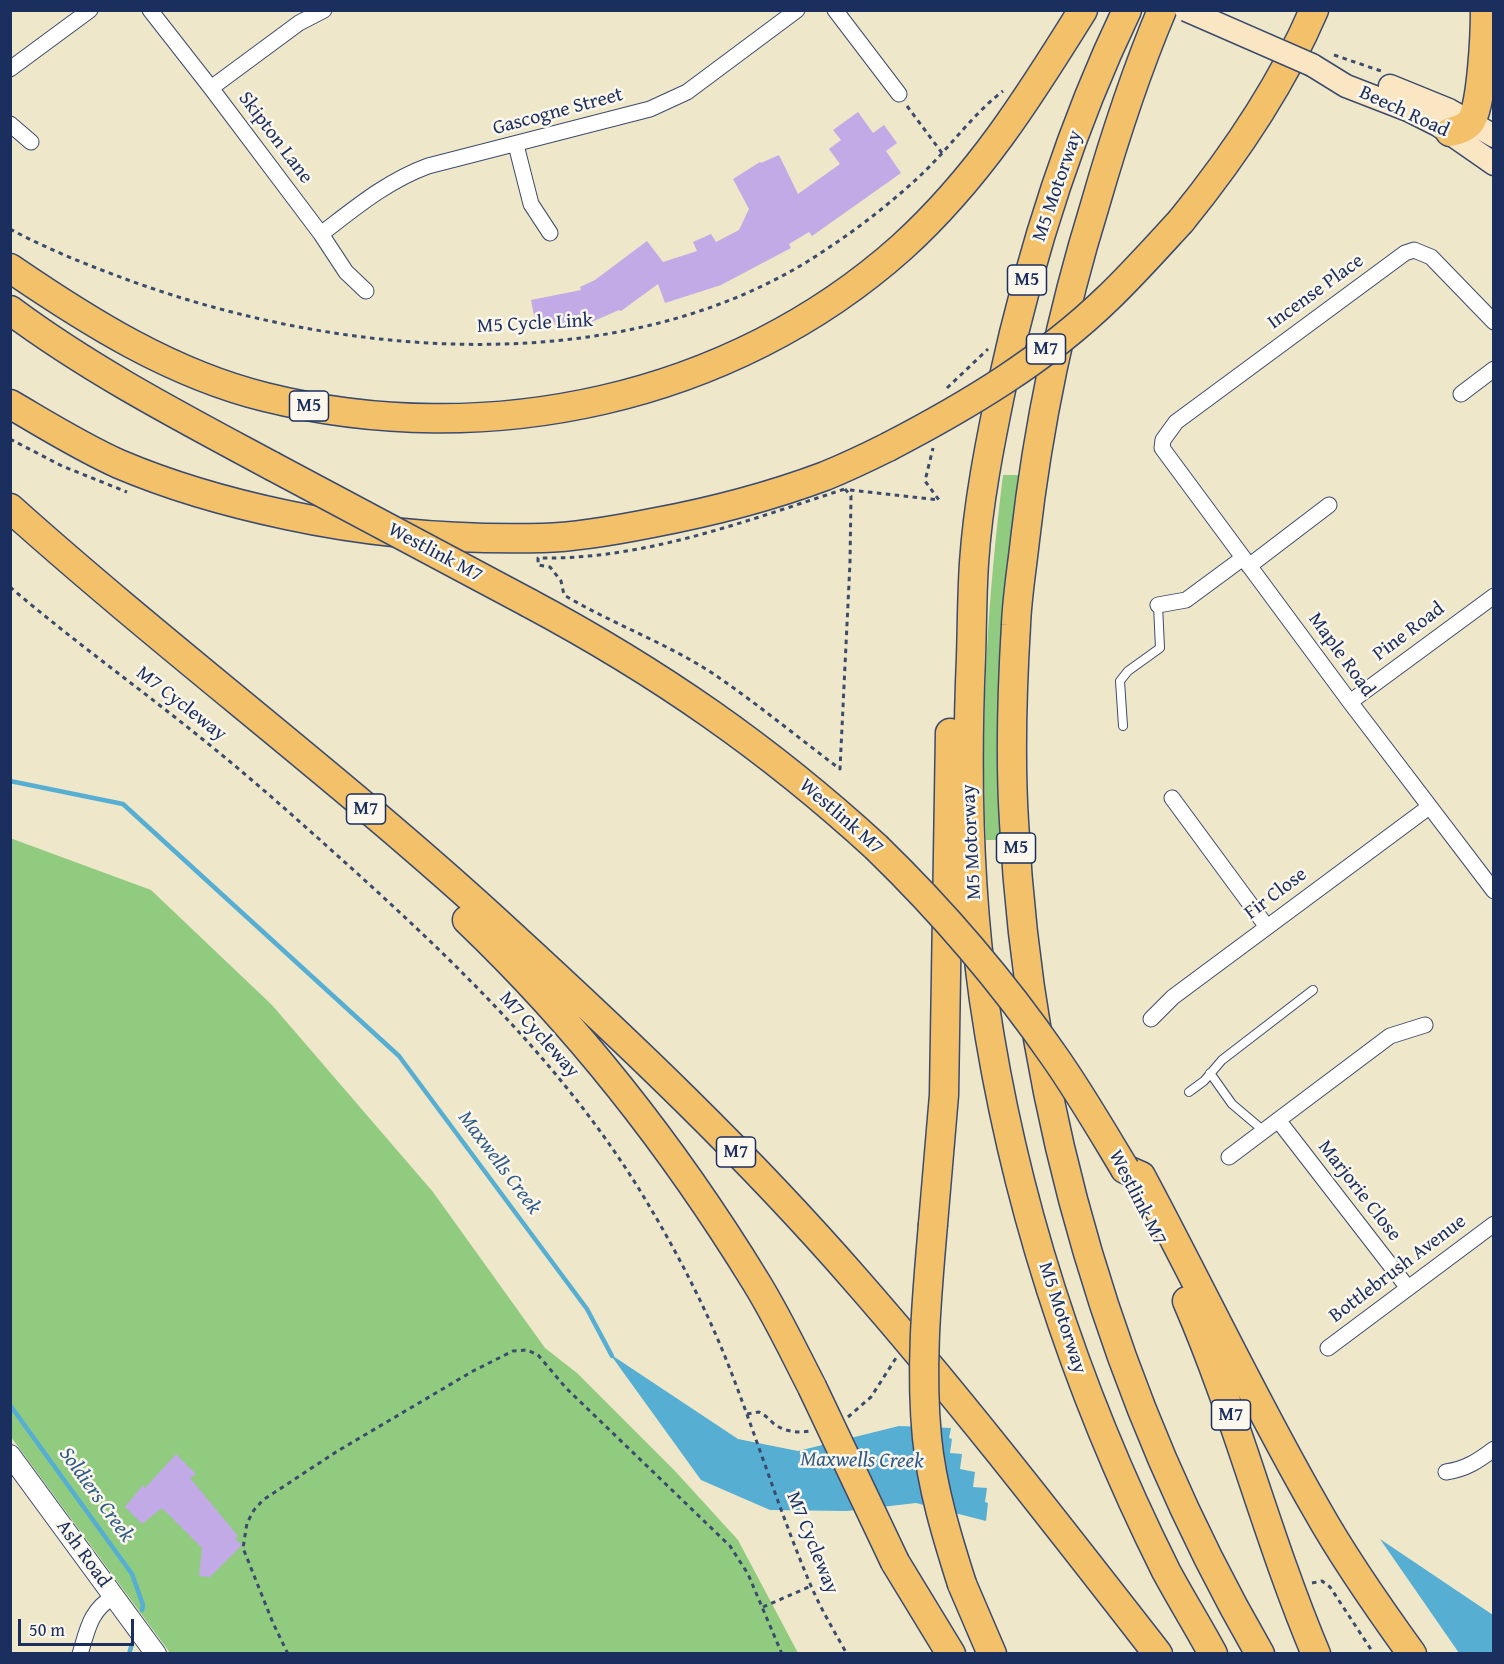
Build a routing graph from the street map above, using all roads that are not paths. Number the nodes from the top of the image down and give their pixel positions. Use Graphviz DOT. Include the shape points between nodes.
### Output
graph roads {
  1 [pos="90,10"];
  2 [pos="150,10"];
  3 [pos="324,10"];
  4 [pos="796,10"];
  5 [pos="835,10"];
  6 [pos="1083,10"];
  7 [pos="1127,10"];
  8 [pos="1162,10"];
  9 [pos="1186,10"];
  10 [pos="1314,10"];
  11 [pos="1485,10"];
  12 [pos="10,69"];
  13 [pos="211,88"];
  14 [pos="899,94"];
  15 [pos="10,124"];
  16 [pos="1472,130"];
  17 [pos="31,142"];
  18 [pos="516,145"];
  19 [pos="1494,164"];
  20 [pos="550,233"];
  21 [pos="321,234"];
  22 [pos="10,268"];
  23 [pos="366,291"];
  24 [pos="10,310"];
  25 [pos="1494,322"];
  26 [pos="1494,369"];
  27 [pos="1461,394"];
  28 [pos="10,404"];
  29 [pos="1163,440"];
  30 [pos="1329,505"];
  31 [pos="10,508"];
  32 [pos="1246,562"];
  33 [pos="974,563"];
  34 [pos="1494,596"];
  35 [pos="1158,605"];
  36 [pos="178,651"];
  37 [pos="1350,702"];
  38 [pos="1123,726"];
  39 [pos="1172,798"];
  40 [pos="1429,807"];
  41 [pos="1494,891"];
  42 [pos="1267,927"];
  43 [pos="1313,990"];
  44 [pos="1151,1019"];
  45 [pos="1425,1025"];
  46 [pos="1210,1073"];
  47 [pos="1189,1092"];
  48 [pos="1278,1120"];
  49 [pos="1262,1132"];
  50 [pos="1229,1157"];
  51 [pos="1152,1209"];
  52 [pos="1494,1224"];
  53 [pos="1408,1288"];
  54 [pos="1328,1348"];
  55 [pos="1494,1449"];
  56 [pos="10,1455"];
  57 [pos="1446,1472"];
  58 [pos="114,1596"];
  59 [pos="80,1653"];
  60 [pos="156,1653"];
  61 [pos="951,1653"];
  62 [pos="992,1653"];
  63 [pos="1158,1653"];
  64 [pos="1213,1653"];
  65 [pos="1260,1653"];
  66 [pos="1316,1653"];
  67 [pos="1412,1653"];
  1 -- 12 [label="street"];
  2 -- 13 [label="street, Skipton Lane"];
  3 -- 13 [label="street" via="299,23"];
  4 -- 18 [label="street, Gascogne Street" via="670,101"];
  5 -- 14 [label="street"];
  6 -- 22 [label="highway, M5" via="981,165 873,271 814,314 747,351 663,383 607,399 526,413 440,418 347,413 263,397 190,372 131,344"];
  7 -- 33 [label="highway, M5 Motorway / M5" via="1081,119 1031,264 996,413"];
  8 -- 65 [label="highway, M5 Motorway / M5" via="1134,82 1086,232 1044,405 1032,471 1016,621 1013,821 1040,1057 1086,1247 1132,1385 1161,1456 1200,1541"];
  9 -- 16 [label="main road, Beech Road, bridge" via="1312,65 1346,86"];
  10 -- 28 [label="highway, M7, bridge" via="1281,78 1242,139 1181,222 1107,299 1054,344 945,418 826,475 762,497 626,528 545,538 458,538 376,530 238,504 148,475 65,437"];
  11 -- 16 [label="highway" via="1482,70"];
  13 -- 21 [label="street, Skipton Lane"];
  15 -- 17 [label="street"];
  16 -- 19 [label="main road, Beech Road"];
  18 -- 20 [label="street" via="531,204"];
  18 -- 21 [label="street, Gascogne Street" via="405,175"];
  21 -- 23 [label="street, Skipton Lane" via="346,272"];
  24 -- 51 [label="highway, Westlink M7, bridge" via="187,421 621,654 693,700 800,780 876,847 953,927 1022,1012 1074,1085 1125,1169 1141,1176"];
  25 -- 29 [label="street, Incense Place" via="1431,257 1414,250 1405,253 1176,422"];
  26 -- 27 [label="street"];
  29 -- 32 [label="street, Maple Road" via="1162,448"];
  30 -- 32 [label="street"];
  31 -- 36 [label="highway, M7"];
  32 -- 35 [label="street" via="1186,600"];
  32 -- 37 [label="street, Maple Road"];
  33 -- 62 [label="highway, bridge" via="957,630 954,673 944,1095 926,1331 925,1414 938,1500 962,1584"];
  33 -- 64 [label="highway, M5 Motorway / M5" via="969,811 976,929 1002,1095 1050,1285 1097,1420 1169,1576"];
  34 -- 37 [label="street, Pine Road"];
  35 -- 38 [label="lane" via="1160,648 1120,681"];
  36 -- 61 [label="highway, bridge" via="451,904 568,1024 619,1085 699,1193 757,1284 812,1387 895,1562"];
  36 -- 63 [label="highway, M7" via="459,887 710,1125 903,1335"];
  37 -- 40 [label="street, Maple Road"];
  39 -- 42 [label="street"];
  40 -- 41 [label="street, Maple Road"];
  40 -- 42 [label="street, Fir Close"];
  42 -- 44 [label="street, Fir Close"];
  43 -- 46 [label="lane"];
  45 -- 48 [label="street" via="1390,1036"];
  46 -- 47 [label="lane"];
  46 -- 49 [label="lane" via="1237,1110"];
  48 -- 49 [label="street"];
  48 -- 53 [label="street, Marjorie Close"];
  49 -- 50 [label="street"];
  51 -- 66 [label="highway, Westlink M7 / M7" via="1218,1375 1254,1487"];
  51 -- 67 [label="highway" via="1311,1501"];
  52 -- 53 [label="street, Bottlebrush Avenue"];
  53 -- 54 [label="street, Bottlebrush Avenue"];
  55 -- 57 [label="street" via="1462,1469"];
  56 -- 58 [label="street, Ash Road"];
  58 -- 59 [label="street" via="94,1612"];
  58 -- 60 [label="street, Ash Road"];
}
